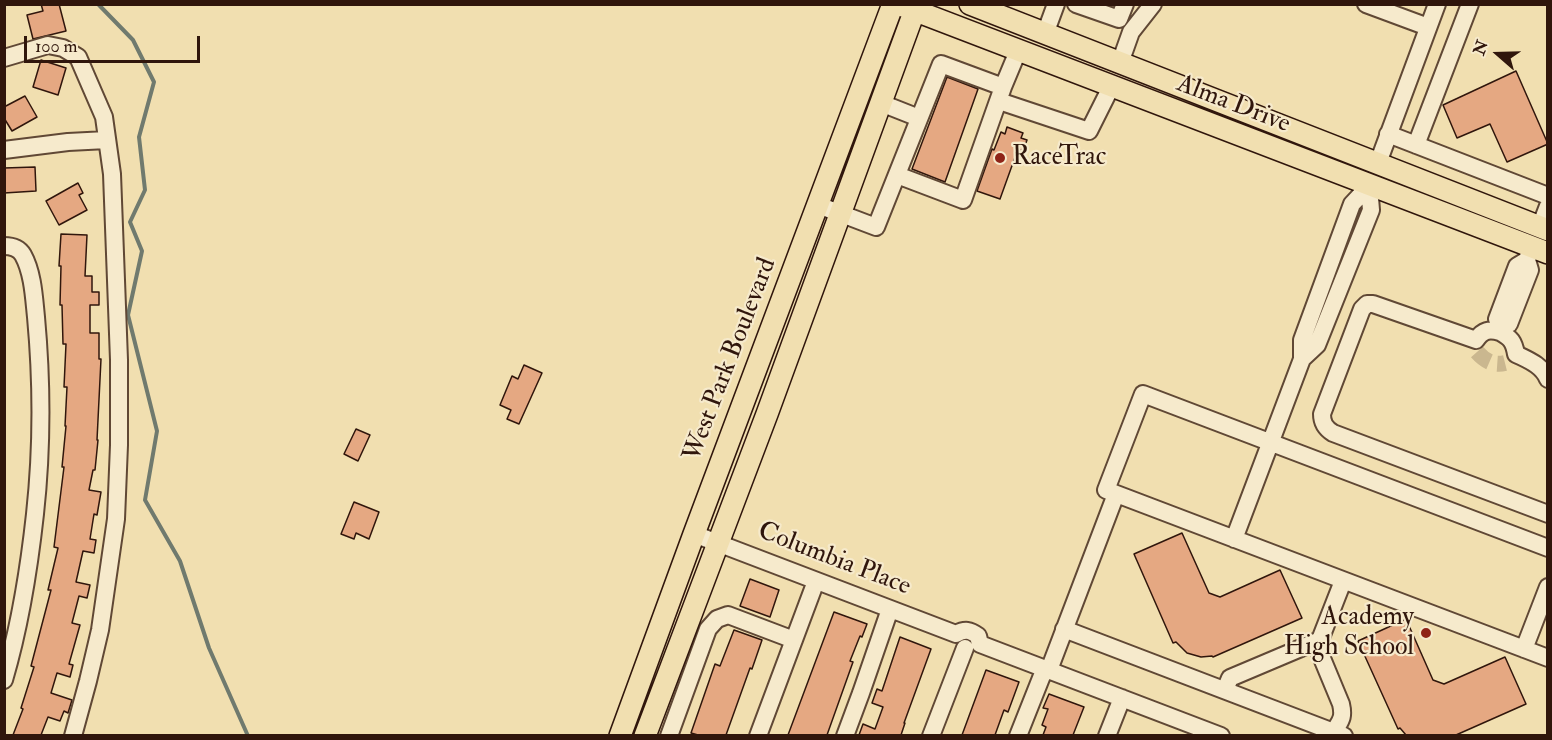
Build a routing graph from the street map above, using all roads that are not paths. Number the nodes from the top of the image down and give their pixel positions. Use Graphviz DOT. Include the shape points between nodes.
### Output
graph roads {
  1 [pos="893,4"];
  2 [pos="1056,4"];
  3 [pos="1076,4"];
  4 [pos="1125,4"];
  5 [pos="1154,4"];
  6 [pos="1366,4"];
  7 [pos="1437,4"];
  8 [pos="1470,4"];
  9 [pos="970,5"];
  10 [pos="910,7"];
  11 [pos="1428,27"];
  12 [pos="1045,34"];
  13 [pos="1018,51"];
  14 [pos="4,58"];
  15 [pos="1120,63"];
  16 [pos="1111,87"];
  17 [pos="1001,94"];
  18 [pos="881,103"];
  19 [pos="919,118"];
  20 [pos="1388,134"];
  21 [pos="107,140"];
  22 [pos="1416,145"];
  23 [pos="4,150"];
  24 [pos="1378,163"];
  25 [pos="897,175"];
  26 [pos="1369,186"];
  27 [pos="1548,196"];
  28 [pos="818,205"];
  29 [pos="1548,206"];
  30 [pos="841,214"];
  31 [pos="1544,228"];
  32 [pos="9,246"];
  33 [pos="1534,258"];
  34 [pos="1501,330"];
  35 [pos="1548,379"];
  36 [pos="1270,443"];
  37 [pos="1116,494"];
  38 [pos="1548,514"];
  39 [pos="694,534"];
  40 [pos="1234,539"];
  41 [pos="718,543"];
  42 [pos="1548,548"];
  43 [pos="816,581"];
  44 [pos="1343,581"];
  45 [pos="1548,587"];
  46 [pos="890,609"];
  47 [pos="1064,629"];
  48 [pos="794,640"];
  49 [pos="1320,640"];
  50 [pos="967,642"];
  51 [pos="1524,649"];
  52 [pos="1548,658"];
  53 [pos="1047,669"];
  54 [pos="4,680"];
  55 [pos="1225,690"];
  56 [pos="1122,698"];
  57 [pos="1194,731"];
  58 [pos="1336,734"];
  59 [pos="73,735"];
  60 [pos="620,735"];
  61 [pos="645,735"];
  62 [pos="669,735"];
  63 [pos="758,735"];
  64 [pos="845,735"];
  65 [pos="931,735"];
  66 [pos="1018,735"];
  67 [pos="1107,735"];
  68 [pos="1221,735"];
  1 -- 28 [label="main road, West Park Boulevard"];
  2 -- 12 [label="street"];
  3 -- 4 [label="street" via="1119,20"];
  5 -- 15 [label="street" via="1131,32"];
  6 -- 11 [label="street"];
  7 -- 11 [label="street"];
  8 -- 22 [label="street"];
  9 -- 12 [label="main road, Alma Drive"];
  10 -- 13 [label="main road, Alma Drive"];
  10 -- 18 [label="main road, West Park Boulevard"];
  11 -- 20 [label="street"];
  12 -- 15 [label="main road, Alma Drive"];
  13 -- 16 [label="main road, Alma Drive"];
  13 -- 17 [label="street"];
  14 -- 21 [label="street" via="48,45 78,57 104,117"];
  15 -- 16 [label="main road"];
  15 -- 24 [label="main road, Alma Drive"];
  16 -- 17 [label="street" via="1089,131"];
  16 -- 26 [label="main road, Alma Drive"];
  17 -- 19 [label="street" via="941,64"];
  17 -- 25 [label="street" via="963,200"];
  18 -- 19 [label="street"];
  18 -- 30 [label="main road, West Park Boulevard"];
  19 -- 25 [label="street"];
  20 -- 22 [label="street"];
  20 -- 24 [label="street"];
  21 -- 23 [label="street"];
  21 -- 59 [label="street" via="112,174 119,360 116,519 100,630"];
  22 -- 27 [label="street"];
  24 -- 26 [label="main road"];
  24 -- 31 [label="main road, Alma Drive"];
  25 -- 30 [label="street" via="876,227"];
  26 -- 33 [label="main road, Alma Drive"];
  26 -- 36 [label="street" via="1371,210 1317,345 1302,359"];
  28 -- 30 [label="street"];
  28 -- 39 [label="main road, West Park Boulevard"];
  29 -- 31 [label="street"];
  30 -- 41 [label="main road, West Park Boulevard"];
  31 -- 33 [label="main road"];
  32 -- 54 [label="street" via="23,254 30,273 39,350 40,404 36,512 21,607"];
  33 -- 34 [label="street" via="1517,266 1497,320"];
  34 -- 35 [label="street" via="1514,343 1510,358 1539,366"];
  34 -- 38 [label="street" via="1480,333 1476,346 1373,303 1367,304 1322,421 1333,433"];
  36 -- 37 [label="street" via="1143,394 1106,490"];
  36 -- 40 [label="street"];
  36 -- 42 [label="street"];
  37 -- 40 [label="street"];
  37 -- 47 [label="street"];
  39 -- 41 [label="street, Columbia Place"];
  39 -- 60 [label="main road, West Park Boulevard"];
  40 -- 44 [label="street"];
  41 -- 43 [label="street, Columbia Place"];
  41 -- 61 [label="main road, West Park Boulevard"];
  43 -- 46 [label="street, Columbia Place"];
  43 -- 48 [label="street"];
  44 -- 49 [label="street"];
  44 -- 51 [label="street"];
  45 -- 51 [label="street"];
  46 -- 50 [label="street, Columbia Place"];
  46 -- 64 [label="street"];
  47 -- 53 [label="street"];
  47 -- 55 [label="street"];
  48 -- 62 [label="street" via="728,615 717,619 708,629"];
  48 -- 63 [label="street"];
  49 -- 55 [label="street" via="1230,678"];
  49 -- 58 [label="street" via="1318,651 1343,713"];
  50 -- 53 [label="street, Columbia Place"];
  50 -- 65 [label="street"];
  51 -- 52 [label="street"];
  53 -- 56 [label="street, Columbia Place"];
  53 -- 66 [label="street"];
  55 -- 58 [label="street"];
  56 -- 57 [label="street, Columbia Place"];
  56 -- 67 [label="street"];
  57 -- 68 [label="street, Columbia Place"];
}
